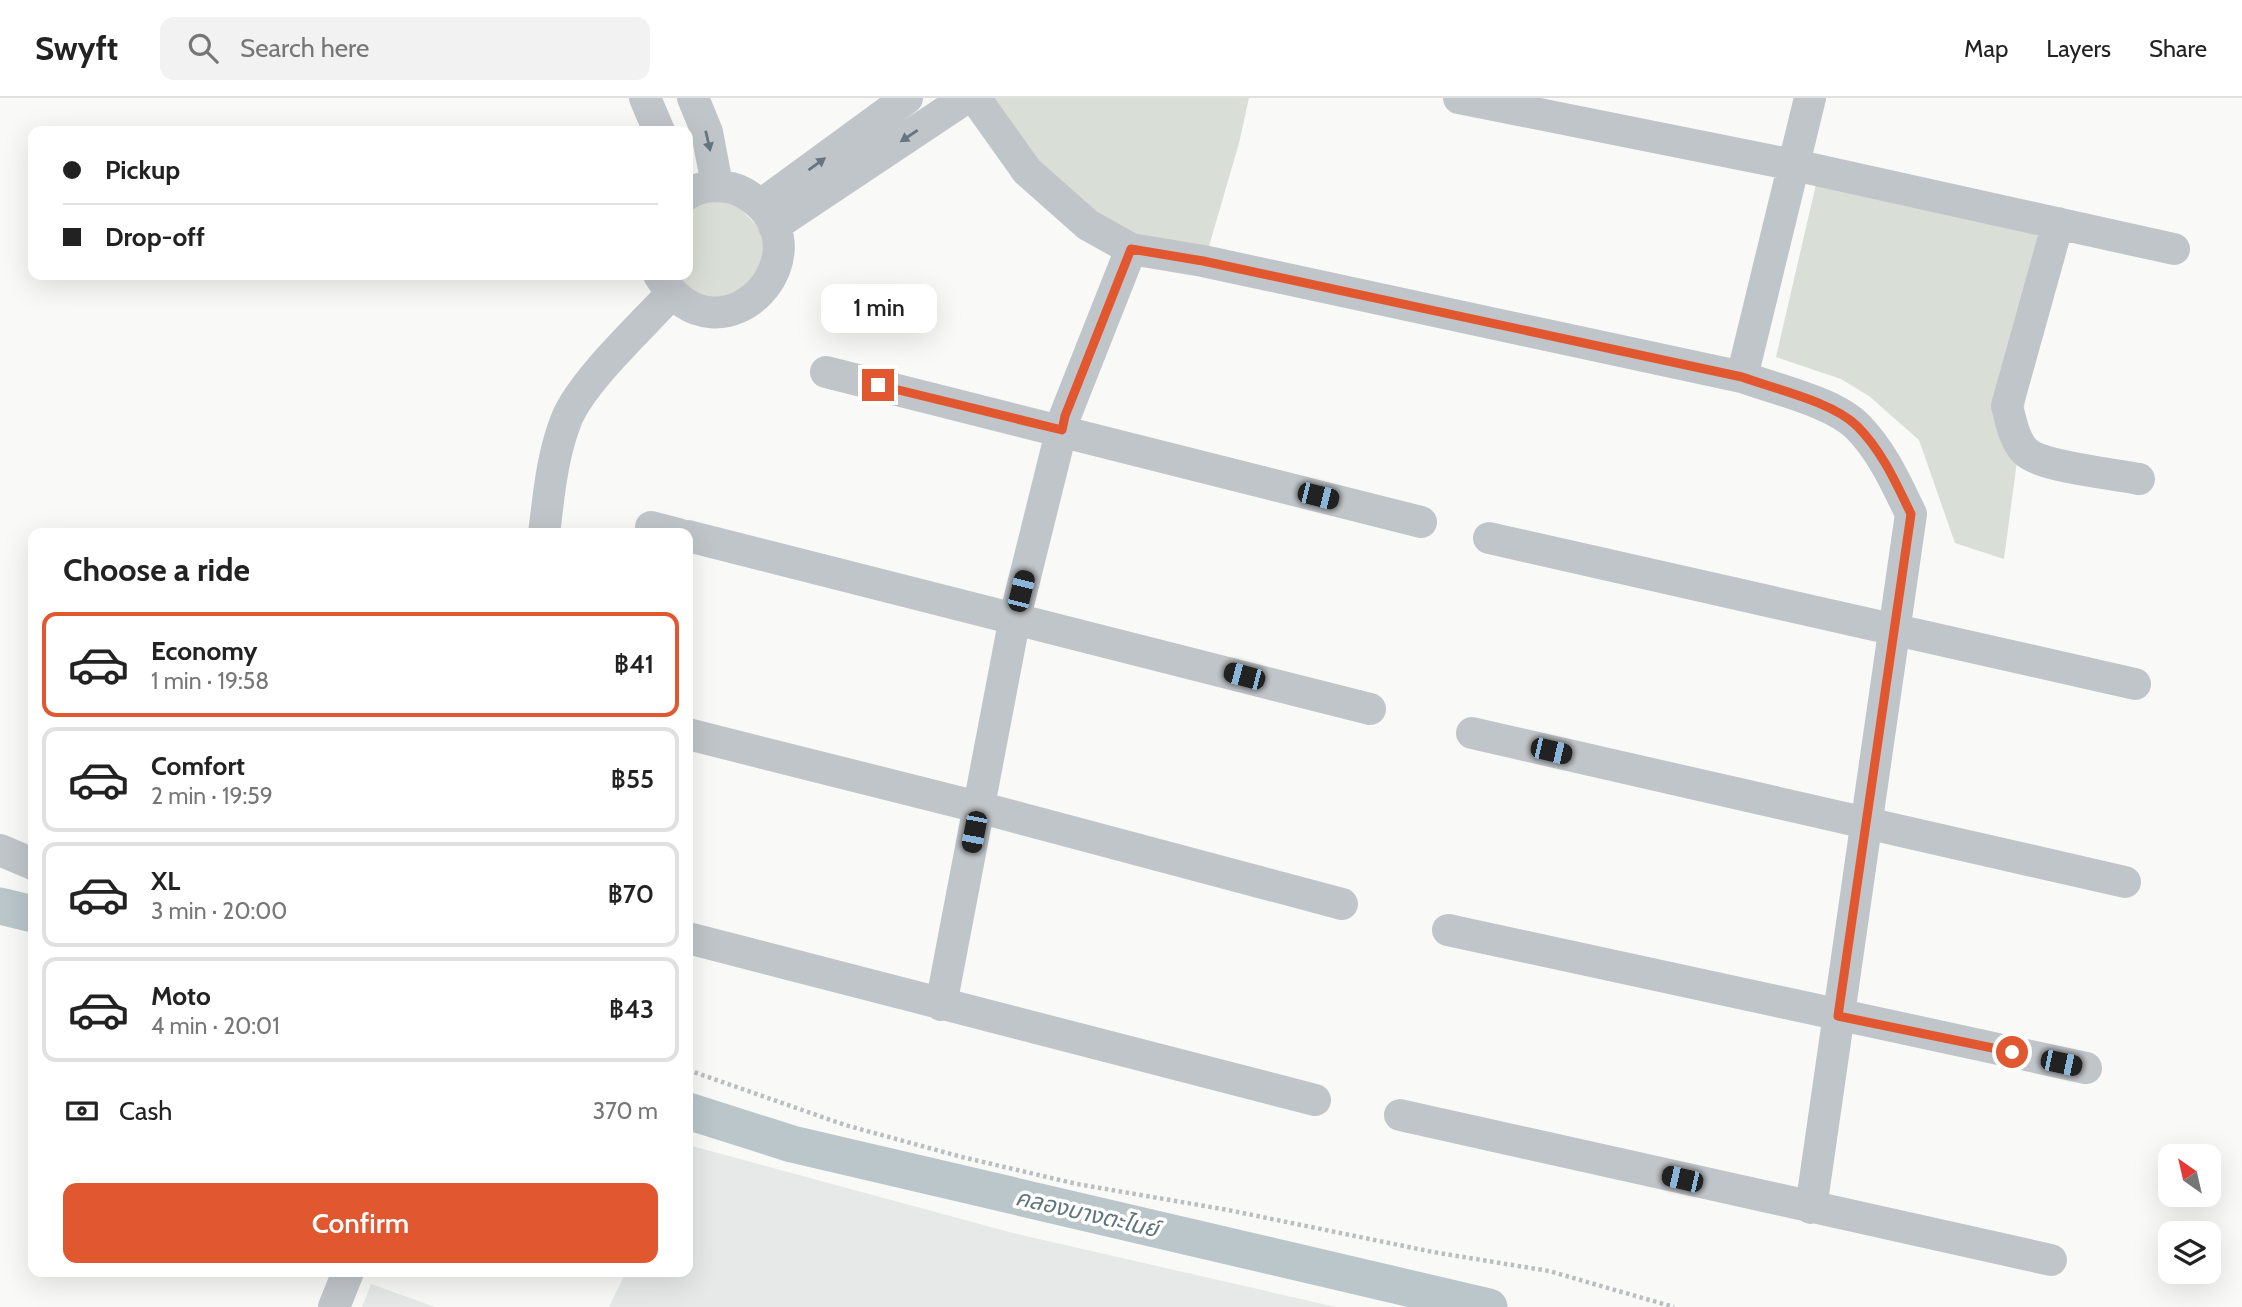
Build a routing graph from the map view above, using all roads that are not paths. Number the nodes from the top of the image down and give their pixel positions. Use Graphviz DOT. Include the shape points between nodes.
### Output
graph roads {
  1 [pos="645,98"];
  2 [pos="693,98"];
  3 [pos="907,98"];
  4 [pos="966,98"];
  5 [pos="975,98"];
  6 [pos="1459,98"];
  7 [pos="1810,98"];
  8 [pos="657,126"];
  9 [pos="1794,165"];
  10 [pos="703,190"];
  11 [pos="768,215"];
  12 [pos="2058,223"];
  13 [pos="1131,249"];
  14 [pos="2174,249"];
  15 [pos="665,284"];
  16 [pos="826,372"];
  17 [pos="1742,377"];
  18 [pos="1062,430"];
  19 [pos="2139,479"];
  20 [pos="1421,522"];
  21 [pos="545,528"];
  22 [pos="693,537"];
  23 [pos="1489,538"];
  24 [pos="1015,617"];
  25 [pos="1895,629"];
  26 [pos="2135,684"];
  27 [pos="1370,709"];
  28 [pos="1472,733"];
  29 [pos="693,735"];
  30 [pos="978,807"];
  31 [pos="1866,824"];
  32 [pos="0,850"];
  33 [pos="28,862"];
  34 [pos="2125,882"];
  35 [pos="1342,904"];
  36 [pos="1448,930"];
  37 [pos="693,940"];
  38 [pos="941,1005"];
  39 [pos="1838,1016"];
  40 [pos="2086,1068"];
  41 [pos="1315,1100"];
  42 [pos="1399,1115"];
  43 [pos="1811,1208"];
  44 [pos="2051,1260"];
  45 [pos="346,1277"];
  46 [pos="334,1307"];
  1 -- 8 [label="street"];
  2 -- 10 [label="street, one-way" via="707,132"];
  11 -- 3 [label="street, one-way"];
  4 -- 11 [label="street, one-way"];
  5 -- 13 [label="street" via="1027,171 1088,225"];
  6 -- 9 [label="street"];
  7 -- 9 [label="street"];
  9 -- 12 [label="street"];
  9 -- 17 [label="street"];
  10 -- 11 [label="street" via="740,191"];
  11 -- 15 [label="street" via="780,249 761,294 741,307 716,313 692,308"];
  12 -- 14 [label="street"];
  12 -- 19 [label="street" via="2007,406 2013,430 2024,451 2039,461"];
  13 -- 17 [label="street"];
  13 -- 18 [label="street"];
  15 -- 21 [label="street" via="568,415 554,458"];
  16 -- 18 [label="street"];
  17 -- 25 [label="street" via="1828,408 1856,425 1888,466 1911,514"];
  18 -- 20 [label="street"];
  18 -- 24 [label="street"];
  22 -- 24 [label="street"];
  23 -- 25 [label="street"];
  24 -- 27 [label="street"];
  24 -- 30 [label="street"];
  25 -- 26 [label="street"];
  25 -- 31 [label="street"];
  28 -- 31 [label="street"];
  29 -- 30 [label="street"];
  30 -- 35 [label="street"];
  30 -- 38 [label="street"];
  31 -- 34 [label="street"];
  31 -- 39 [label="street"];
  32 -- 33 [label="street"];
  36 -- 39 [label="street"];
  37 -- 38 [label="street"];
  38 -- 41 [label="street"];
  39 -- 40 [label="street"];
  39 -- 43 [label="street"];
  42 -- 43 [label="street"];
  43 -- 44 [label="street"];
  45 -- 46 [label="street"];
}
